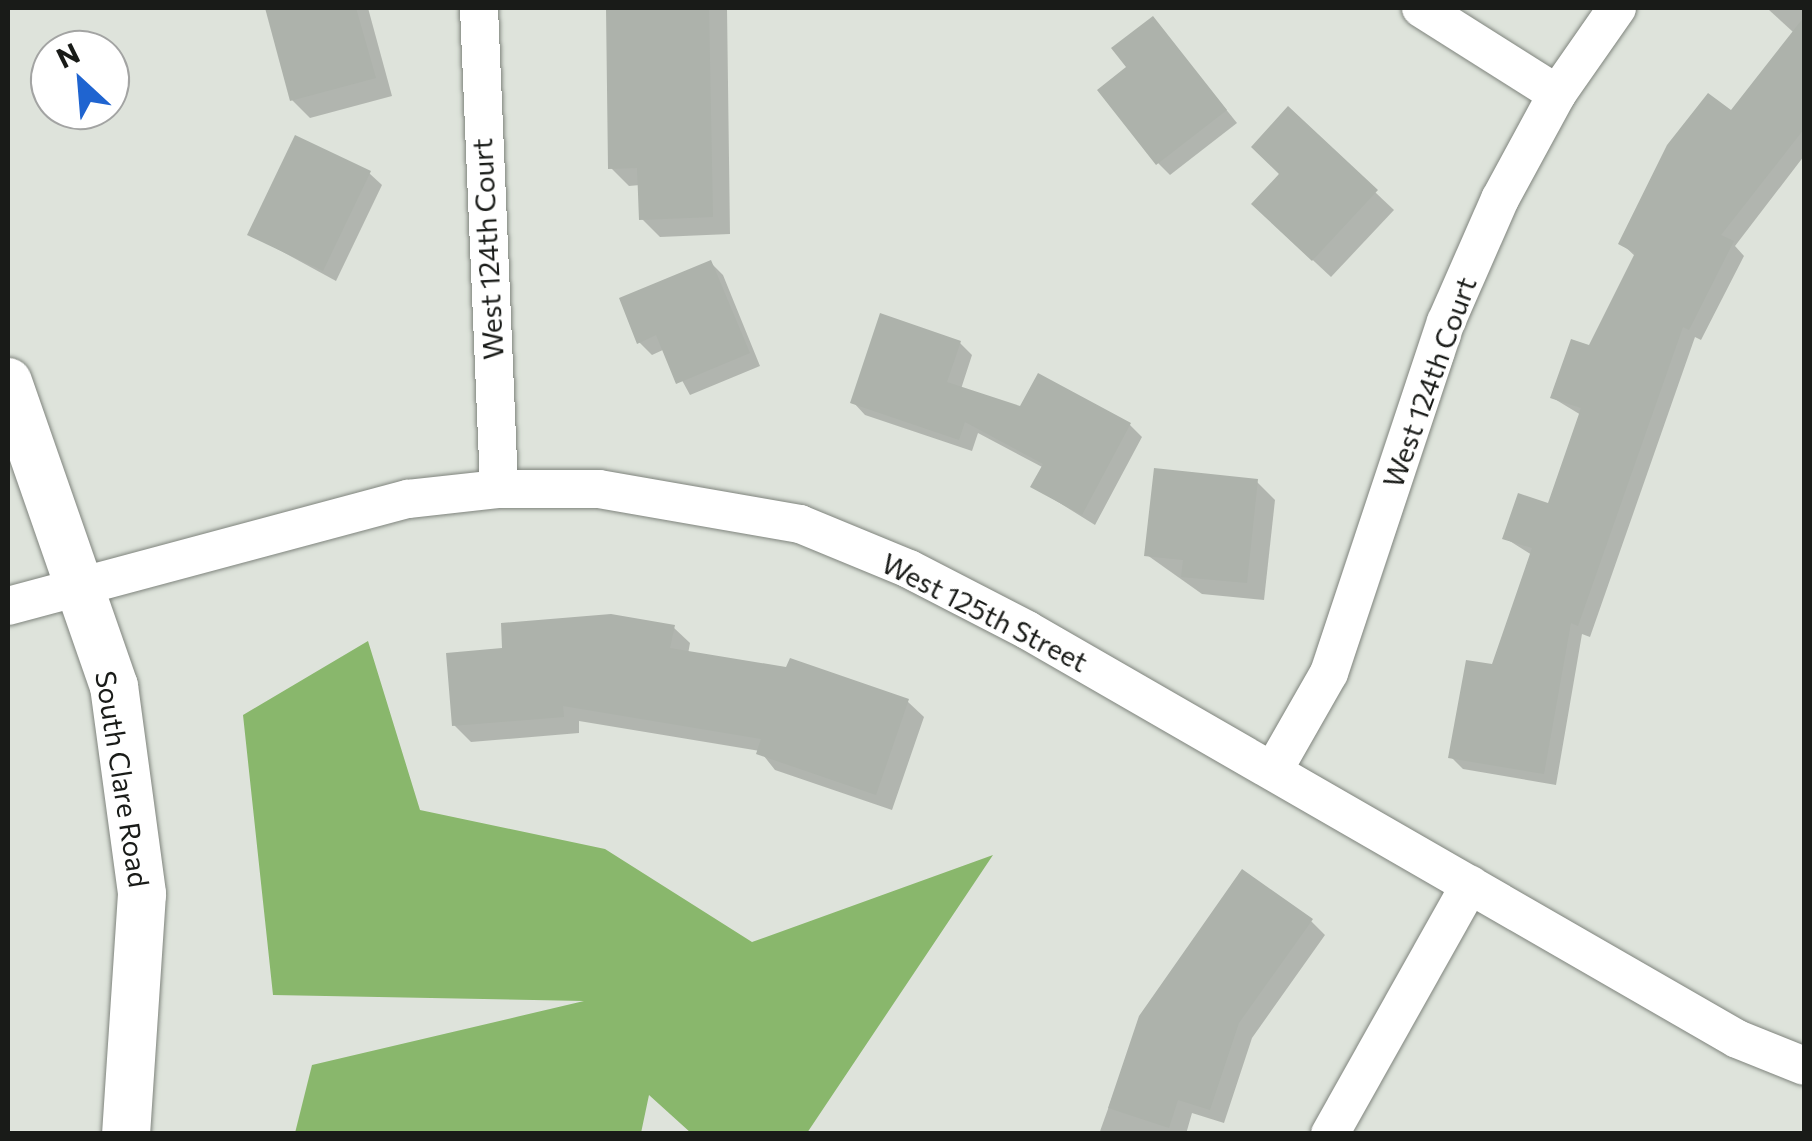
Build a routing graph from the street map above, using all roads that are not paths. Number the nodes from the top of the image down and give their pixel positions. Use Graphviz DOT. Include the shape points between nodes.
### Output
graph roads {
  1 [pos="479,8"];
  2 [pos="1421,8"];
  3 [pos="1617,8"];
  4 [pos="1557,94"];
  5 [pos="8,382"];
  6 [pos="499,490"];
  7 [pos="84,589"];
  8 [pos="8,606"];
  9 [pos="1273,771"];
  10 [pos="1470,885"];
  11 [pos="1804,1066"];
  12 [pos="126,1134"];
  13 [pos="1330,1134"];
  1 -- 6 [label="street, West 124th Court"];
  2 -- 4 [label="street"];
  3 -- 4 [label="street, West 124th Court"];
  4 -- 9 [label="street, West 124th Court" via="1500,199 1446,322 1329,672"];
  5 -- 7 [label="street, South Clare Road"];
  6 -- 7 [label="street, West 125th Street" via="408,499"];
  6 -- 9 [label="street, West 125th Street" via="599,489 800,524 910,569 1028,630"];
  7 -- 8 [label="street, West 125th Street"];
  7 -- 12 [label="street, South Clare Road" via="114,686 142,894"];
  9 -- 10 [label="street, West 125th Street"];
  10 -- 11 [label="street, West 125th Street" via="1737,1039"];
  10 -- 13 [label="street"];
}
